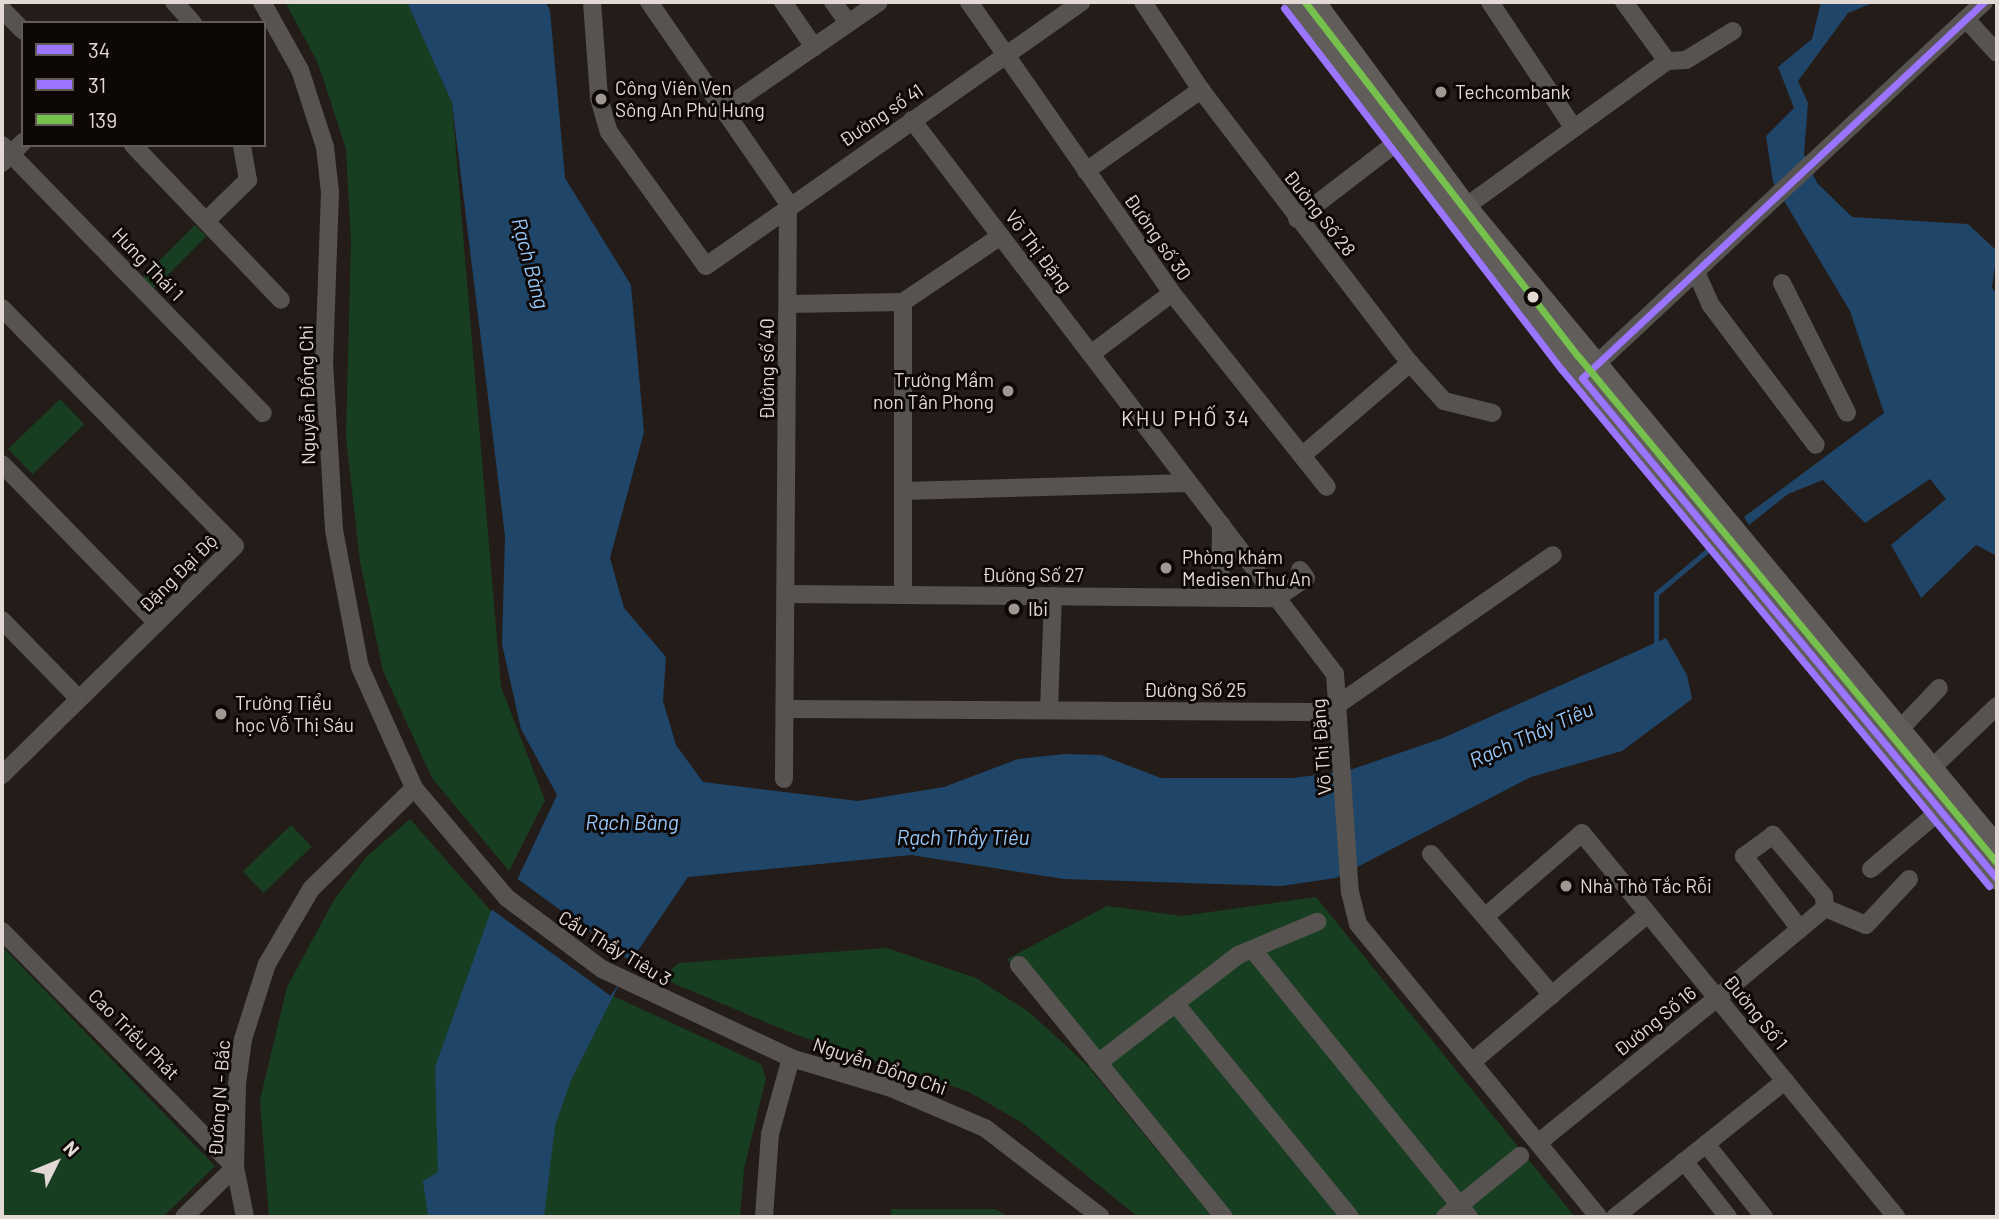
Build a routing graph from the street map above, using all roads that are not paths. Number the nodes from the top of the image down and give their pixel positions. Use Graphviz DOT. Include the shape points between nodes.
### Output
graph roads {
  1 [pos="174,2"];
  2 [pos="262,2"];
  3 [pos="592,2"];
  4 [pos="649,2"];
  5 [pos="783,2"];
  6 [pos="833,2"];
  7 [pos="879,2"];
  8 [pos="969,2"];
  9 [pos="1082,2"];
  10 [pos="1143,2"];
  11 [pos="1293,2"];
  12 [pos="1315,2"];
  13 [pos="1490,2"];
  14 [pos="1984,2"];
  15 [pos="1628,3"];
  16 [pos="2,9"];
  17 [pos="1966,19"];
  18 [pos="191,21"];
  19 [pos="848,23"];
  20 [pos="21,29"];
  21 [pos="1733,31"];
  22 [pos="814,47"];
  23 [pos="1997,53"];
  24 [pos="1006,55"];
  25 [pos="1667,61"];
  26 [pos="1201,90"];
  27 [pos="724,109"];
  28 [pos="912,120"];
  29 [pos="1573,127"];
  30 [pos="1396,144"];
  31 [pos="135,147"];
  32 [pos="242,147"];
  33 [pos="9,151"];
  34 [pos="1086,171"];
  35 [pos="788,203"];
  36 [pos="1459,211"];
  37 [pos="1297,219"];
  38 [pos="206,221"];
  39 [pos="1001,236"];
  40 [pos="1696,272"];
  41 [pos="1782,283"];
  42 [pos="1172,293"];
  43 [pos="282,300"];
  44 [pos="903,302"];
  45 [pos="788,304"];
  46 [pos="2,308"];
  47 [pos="1091,354"];
  48 [pos="1410,363"];
  49 [pos="1589,371"];
  50 [pos="264,413"];
  51 [pos="1493,413"];
  52 [pos="1847,413"];
  53 [pos="1816,445"];
  54 [pos="1304,454"];
  55 [pos="2,464"];
  56 [pos="1189,483"];
  57 [pos="1327,487"];
  58 [pos="902,491"];
  59 [pos="1221,524"];
  60 [pos="1739,550"];
  61 [pos="1553,555"];
  62 [pos="1300,570"];
  63 [pos="788,594"];
  64 [pos="902,595"];
  65 [pos="1053,596"];
  66 [pos="1220,597"];
  67 [pos="1277,598"];
  68 [pos="2,620"];
  69 [pos="157,623"];
  70 [pos="1940,688"];
  71 [pos="79,699"];
  72 [pos="1340,703"];
  73 [pos="1997,706"];
  74 [pos="788,709"];
  75 [pos="1049,710"];
  76 [pos="1901,728"];
  77 [pos="1926,774"];
  78 [pos="2,775"];
  79 [pos="784,779"];
  80 [pos="414,788"];
  81 [pos="1942,809"];
  82 [pos="454,840"];
  83 [pos="1997,846"];
  84 [pos="1431,853"];
  85 [pos="1871,869"];
  86 [pos="1909,879"];
  87 [pos="1997,879"];
  88 [pos="1825,908"];
  89 [pos="1648,914"];
  90 [pos="1487,915"];
  91 [pos="1317,922"];
  92 [pos="1800,929"];
  93 [pos="2,931"];
  94 [pos="1253,950"];
  95 [pos="1019,965"];
  96 [pos="1552,995"];
  97 [pos="1717,998"];
  98 [pos="1175,1003"];
  99 [pos="704,1020"];
  100 [pos="791,1058"];
  101 [pos="1472,1062"];
  102 [pos="1098,1063"];
  103 [pos="1785,1081"];
  104 [pos="1538,1143"];
  105 [pos="1706,1144"];
  106 [pos="1520,1156"];
  107 [pos="1684,1161"];
  108 [pos="235,1167"];
  109 [pos="1464,1211"];
  110 [pos="184,1217"];
  111 [pos="244,1217"];
  112 [pos="764,1217"];
  113 [pos="1101,1217"];
  114 [pos="1224,1217"];
  115 [pos="1350,1217"];
  116 [pos="1445,1217"];
  117 [pos="1599,1217"];
  118 [pos="1615,1217"];
  119 [pos="1728,1217"];
  120 [pos="1764,1217"];
  121 [pos="1896,1217"];
  1 -- 18 [label="street"];
  2 -- 80 [label="street, Nguyễn Đổng Chi" via="300,70 325,147 330,192 324,361 334,530 360,667"];
  3 -- 35 [label="street, Đường số 41" via="599,98 609,132 706,266"];
  4 -- 27 [label="street"];
  5 -- 22 [label="street"];
  6 -- 19 [label="street"];
  7 -- 19 [label="street"];
  8 -- 24 [label="street, Đường số 30"];
  9 -- 24 [label="street, Đường số 41"];
  10 -- 26 [label="street, Đường Số 28"];
  11 -- 30 [label="main road"];
  12 -- 36 [label="main road"];
  13 -- 29 [label="street"];
  14 -- 17 [label="street"];
  15 -- 25 [label="street"];
  16 -- 20 [label="street"];
  17 -- 23 [label="street"];
  17 -- 40 [label="street"];
  19 -- 22 [label="street"];
  21 -- 25 [label="street" via="1686,60"];
  22 -- 27 [label="street"];
  24 -- 28 [label="street, Đường số 41"];
  24 -- 34 [label="street, Đường số 30"];
  25 -- 29 [label="street"];
  26 -- 34 [label="street"];
  26 -- 37 [label="street, Đường Số 28"];
  27 -- 35 [label="street"];
  28 -- 35 [label="street, Đường số 41"];
  28 -- 39 [label="street, Võ Thị Đặng"];
  29 -- 36 [label="street"];
  30 -- 36 [label="main road"];
  30 -- 37 [label="street"];
  31 -- 38 [label="street"];
  32 -- 38 [label="street" via="248,180"];
  33 -- 50 [label="street, Hưng Thái 1"];
  34 -- 42 [label="street, Đường số 30"];
  35 -- 45 [label="street, Đường số 40"];
  36 -- 49 [label="main road"];
  37 -- 48 [label="street, Đường Số 28"];
  38 -- 43 [label="street"];
  39 -- 44 [label="street"];
  39 -- 47 [label="street, Võ Thị Đặng"];
  40 -- 49 [label="street"];
  40 -- 53 [label="street" via="1710,304"];
  41 -- 52 [label="street"];
  42 -- 47 [label="street"];
  42 -- 54 [label="street, Đường số 30"];
  44 -- 45 [label="street"];
  44 -- 58 [label="street"];
  45 -- 63 [label="street, Đường số 40"];
  46 -- 69 [label="street, Đặng Đại Độ" via="235,546"];
  47 -- 56 [label="street, Võ Thị Đặng"];
  48 -- 51 [label="street, Đường Số 28" via="1444,401"];
  48 -- 54 [label="street"];
  49 -- 60 [label="main road"];
  54 -- 57 [label="street, Đường số 30"];
  55 -- 69 [label="street"];
  56 -- 58 [label="street"];
  56 -- 59 [label="street, Võ Thị Đặng"];
  58 -- 64 [label="street"];
  59 -- 66 [label="street"];
  59 -- 67 [label="street, Võ Thị Đặng"];
  60 -- 76 [label="main road"];
  60 -- 77 [label="main road"];
  61 -- 72 [label="street, Đường Số 25"];
  62 -- 67 [label="street" via="1306,578"];
  63 -- 64 [label="street, Đường Số 27"];
  63 -- 74 [label="street, Đường số 40"];
  64 -- 65 [label="street, Đường Số 27"];
  65 -- 66 [label="street, Đường Số 27"];
  65 -- 75 [label="street"];
  66 -- 67 [label="street, Đường Số 27"];
  67 -- 72 [label="street, Võ Thị Đặng" via="1335,674"];
  68 -- 71 [label="street"];
  69 -- 71 [label="street, Đặng Đại Độ"];
  70 -- 76 [label="street"];
  71 -- 78 [label="street, Đặng Đại Độ"];
  72 -- 75 [label="street, Đường Số 25" via="1315,712"];
  72 -- 101 [label="street, Võ Thị Đặng" via="1350,892 1358,923"];
  73 -- 77 [label="street"];
  74 -- 75 [label="street, Đường Số 25"];
  74 -- 79 [label="street, Đường số 40"];
  76 -- 77 [label="main road"];
  77 -- 81 [label="main road"];
  77 -- 83 [label="main road"];
  80 -- 82 [label="street, Nguyễn Đổng Chi"];
  80 -- 108 [label="street, Đường N - Bắc" via="312,889 267,964 243,1039"];
  81 -- 85 [label="street"];
  81 -- 87 [label="main road"];
  82 -- 99 [label="street, Cầu Thầy Tiêu 3" via="553,937 628,984"];
  84 -- 90 [label="street"];
  86 -- 88 [label="street" via="1866,925"];
  88 -- 92 [label="street, Đường Số 16"];
  88 -- 92 [label="street" via="1824,896 1773,835 1744,856"];
  89 -- 90 [label="street, Đường Số 1" via="1582,833"];
  89 -- 96 [label="street"];
  89 -- 97 [label="street, Đường Số 1"];
  90 -- 96 [label="street"];
  91 -- 94 [label="street"];
  92 -- 97 [label="street, Đường Số 16"];
  93 -- 108 [label="street, Cao Triều Phát"];
  94 -- 98 [label="street"];
  94 -- 109 [label="street"];
  95 -- 102 [label="street"];
  96 -- 101 [label="street"];
  97 -- 103 [label="street, Đường Số 1"];
  97 -- 104 [label="street, Đường Số 16"];
  98 -- 102 [label="street"];
  98 -- 115 [label="street"];
  99 -- 100 [label="street, Nguyễn Đổng Chi"];
  100 -- 112 [label="street" via="770,1134"];
  100 -- 113 [label="street, Nguyễn Đổng Chi" via="891,1088 985,1128"];
  101 -- 104 [label="street, Võ Thị Đặng"];
  102 -- 114 [label="street"];
  103 -- 105 [label="street"];
  103 -- 121 [label="street, Đường Số 1"];
  104 -- 117 [label="street, Võ Thị Đặng"];
  105 -- 107 [label="street"];
  105 -- 120 [label="street"];
  106 -- 109 [label="street"];
  107 -- 118 [label="street"];
  107 -- 119 [label="street"];
  108 -- 110 [label="street"];
  108 -- 111 [label="street, Đường N - Bắc"];
  109 -- 116 [label="street"];
}
